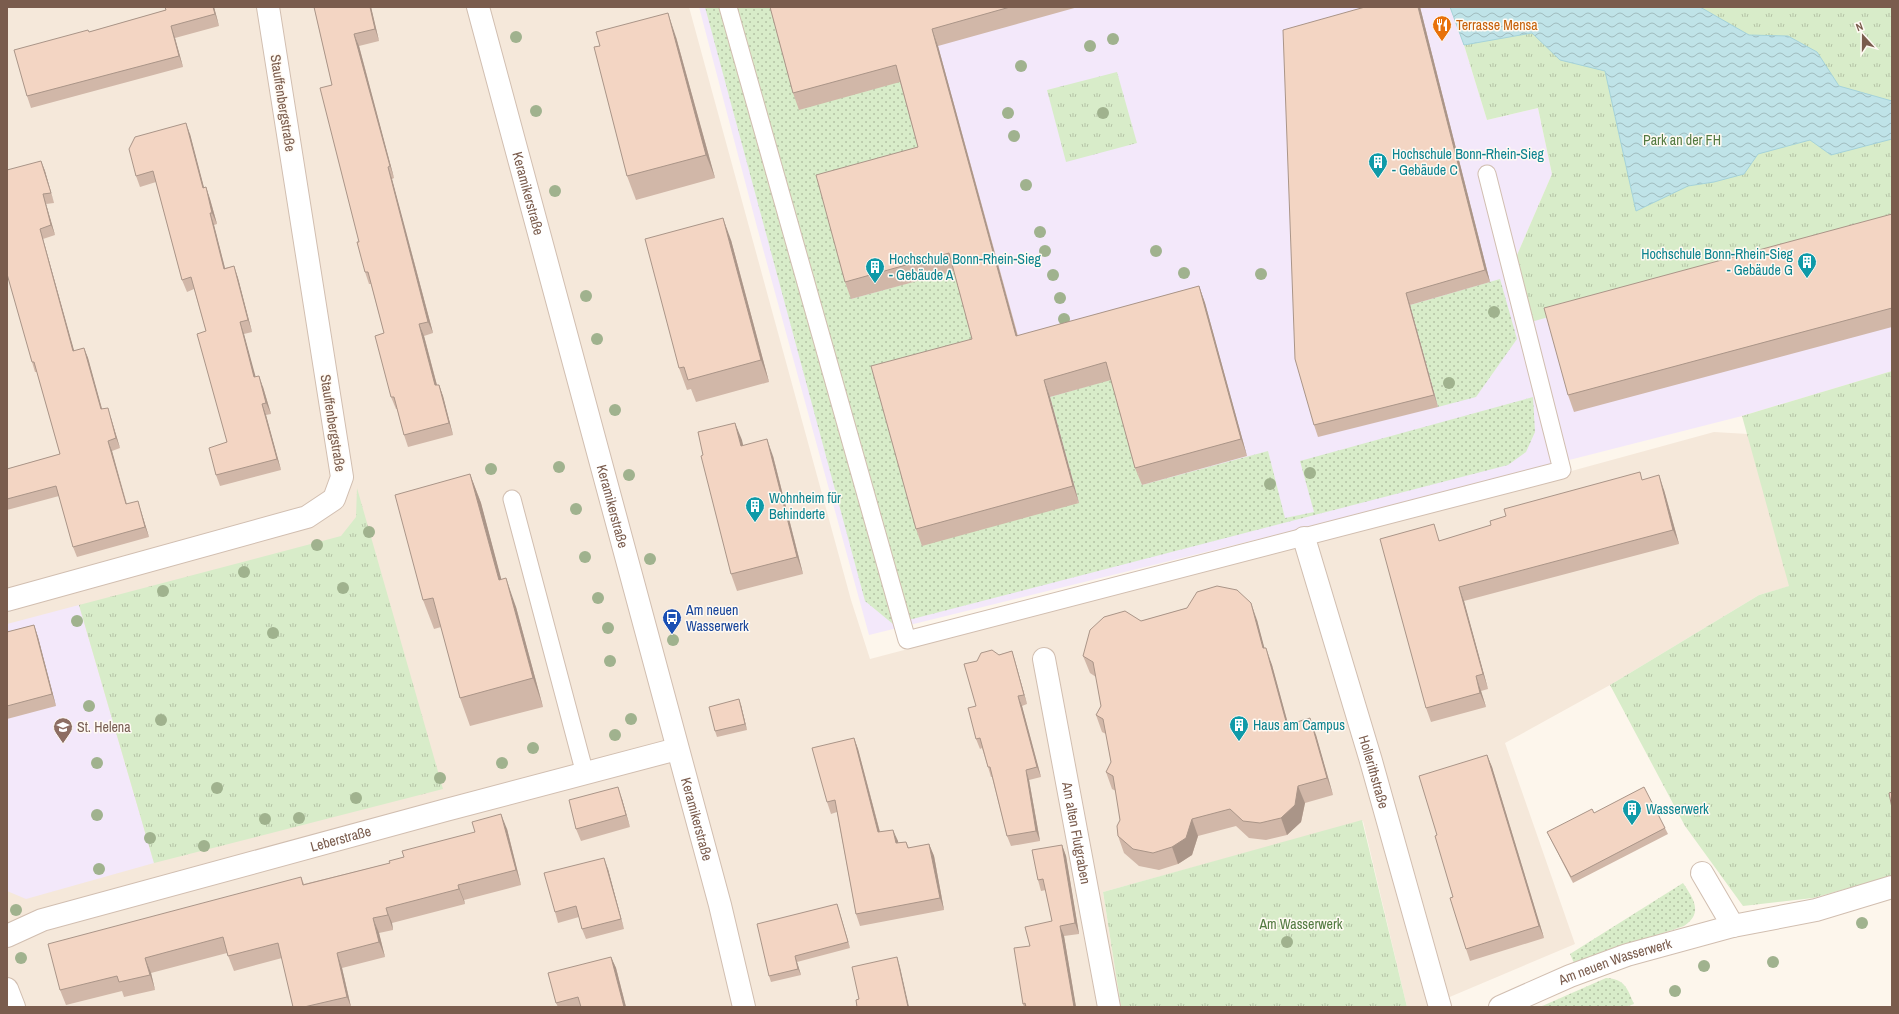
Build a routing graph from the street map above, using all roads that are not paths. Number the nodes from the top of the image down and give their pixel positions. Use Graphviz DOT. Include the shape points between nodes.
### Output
graph roads {
  1 [pos="268,7"];
  2 [pos="478,7"];
  3 [pos="728,7"];
  4 [pos="1487,174"];
  5 [pos="512,499"];
  6 [pos="1304,538"];
  7 [pos="7,600"];
  8 [pos="1044,659"];
  9 [pos="678,750"];
  10 [pos="585,774"];
  11 [pos="1702,873"];
  12 [pos="1892,888"];
  13 [pos="1733,926"];
  14 [pos="7,936"];
  15 [pos="7,989"];
  16 [pos="14,1007"];
  17 [pos="744,1007"];
  18 [pos="1109,1007"];
  19 [pos="1440,1007"];
  20 [pos="1500,1007"];
  1 -- 7 [label="street, Stauffenbergstraße" via="342,478 334,499 307,517"];
  2 -- 9 [label="street, Keramikerstraße"];
  3 -- 6 [label="lane" via="907,640"];
  4 -- 6 [label="lane" via="1562,470"];
  5 -- 10 [label="lane"];
  6 -- 19 [label="street, Hollerithstraße" via="1371,761"];
  8 -- 18 [label="street, Am alten Flutgraben"];
  9 -- 10 [label="street, Leberstraße"];
  9 -- 17 [label="street, Keramikerstraße" via="720,905"];
  10 -- 14 [label="street, Leberstraße" via="42,920"];
  11 -- 13 [label="street"];
  12 -- 13 [label="street, Am neuen Wasserwerk" via="1816,910"];
  13 -- 20 [label="street, Am neuen Wasserwerk" via="1627,955 1570,976"];
  15 -- 16 [label="street"];
}
